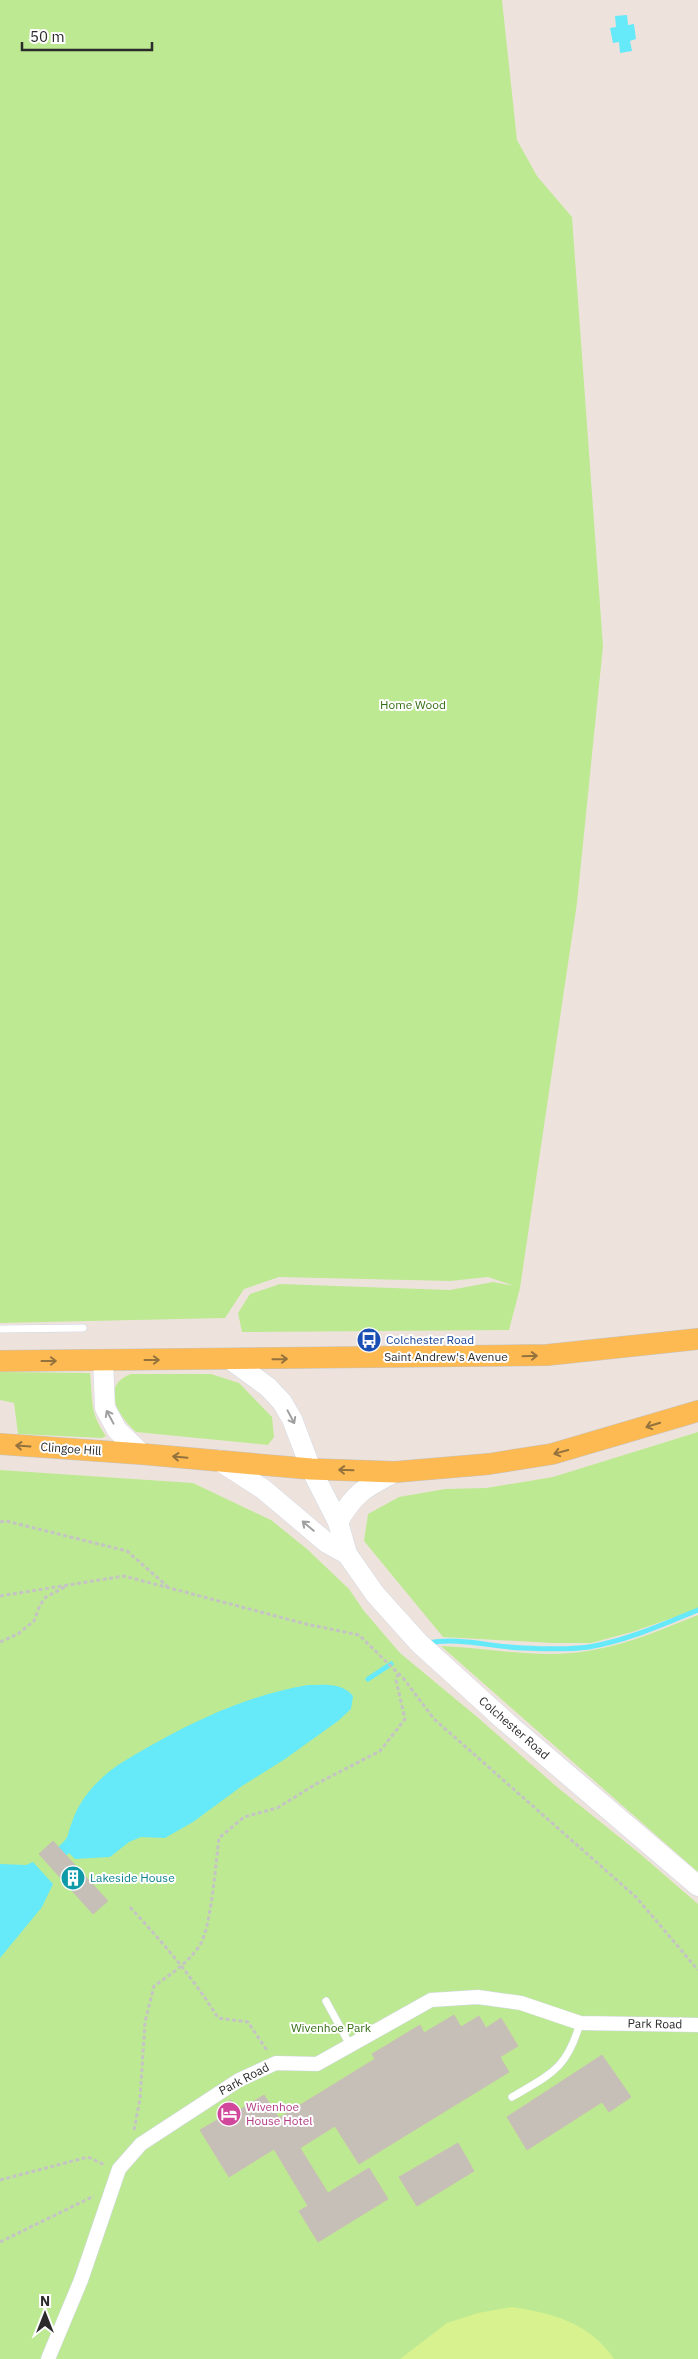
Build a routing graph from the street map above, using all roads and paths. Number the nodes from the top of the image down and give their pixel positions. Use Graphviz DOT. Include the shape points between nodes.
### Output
graph roads {
  1 [pos="83,1328"];
  2 [pos="0,1329"];
  3 [pos="698,1339"];
  4 [pos="104,1360"];
  5 [pos="232,1360"];
  6 [pos="0,1361"];
  7 [pos="698,1411"];
  8 [pos="0,1444"];
  9 [pos="142,1454"];
  10 [pos="218,1460"];
  11 [pos="311,1469"];
  12 [pos="395,1472"];
  13 [pos="0,1522"];
  14 [pos="338,1522"];
  15 [pos="347,1554"];
  16 [pos="68,1585"];
  17 [pos="168,1588"];
  18 [pos="0,1596"];
  19 [pos="0,1642"];
  20 [pos="398,1673"];
  21 [pos="698,1886"];
  22 [pos="130,1907"];
  23 [pos="182,1966"];
  24 [pos="698,1970"];
  25 [pos="326,2001"];
  26 [pos="580,2023"];
  27 [pos="698,2025"];
  28 [pos="350,2045"];
  29 [pos="276,2063"];
  30 [pos="512,2097"];
  31 [pos="140,2132"];
  32 [pos="109,2167"];
  33 [pos="0,2180"];
  34 [pos="99,2194"];
  35 [pos="0,2242"];
  36 [pos="48,2359"];
  1 -- 2 [label="lane"];
  5 -- 3 [label="main road, Saint Andrew's Avenue, one-way" via="547,1355"];
  4 -- 5 [label="main road, Saint Andrew's Avenue, one-way"];
  6 -- 4 [label="main road, one-way"];
  9 -- 4 [label="main road, one-way" via="117,1430 105,1408"];
  5 -- 11 [label="main road, Colchester Road, one-way" via="282,1402"];
  7 -- 12 [label="main road, one-way" via="552,1454 489,1464"];
  9 -- 8 [label="main road, Clingoe Hill, one-way"];
  10 -- 9 [label="main road, one-way"];
  10 -- 11 [label="main road"];
  15 -- 10 [label="main road, Colchester Road, one-way" via="327,1543 263,1489"];
  12 -- 11 [label="main road, one-way"];
  11 -- 14 [label="main road, Colchester Road"];
  12 -- 14 [label="main road" via="364,1488 350,1501"];
  13 -- 17 [label="path" via="127,1551"];
  14 -- 15 [label="main road, Colchester Road"];
  15 -- 21 [label="main road, Colchester Road" via="375,1594 419,1643"];
  16 -- 17 [label="path" via="124,1576"];
  16 -- 18 [label="path"];
  16 -- 19 [label="path" via="46,1597 34,1621 18,1634"];
  17 -- 20 [label="path" via="360,1635"];
  20 -- 23 [label="path" via="396,1680 405,1719 380,1751 277,1808 244,1817 219,1838 210,1906 201,1943"];
  20 -- 24 [label="path" via="434,1719 636,1897"];
  22 -- 23 [label="path"];
  23 -- 29 [label="path" via="218,2018 248,2022"];
  23 -- 31 [label="path" via="154,1986 145,2022 140,2098 132,2136"];
  25 -- 28 [label="lane"];
  26 -- 27 [label="street, Park Road"];
  26 -- 28 [label="street, Park Road" via="521,2003 478,1997 431,2000"];
  26 -- 30 [label="lane" via="573,2047 553,2073"];
  28 -- 29 [label="street, Park Road" via="317,2064"];
  29 -- 36 [label="street, Park Road" via="239,2080 168,2125 141,2144 119,2169 81,2280"];
  32 -- 33 [label="path" via="88,2157"];
  34 -- 35 [label="path"];
}
